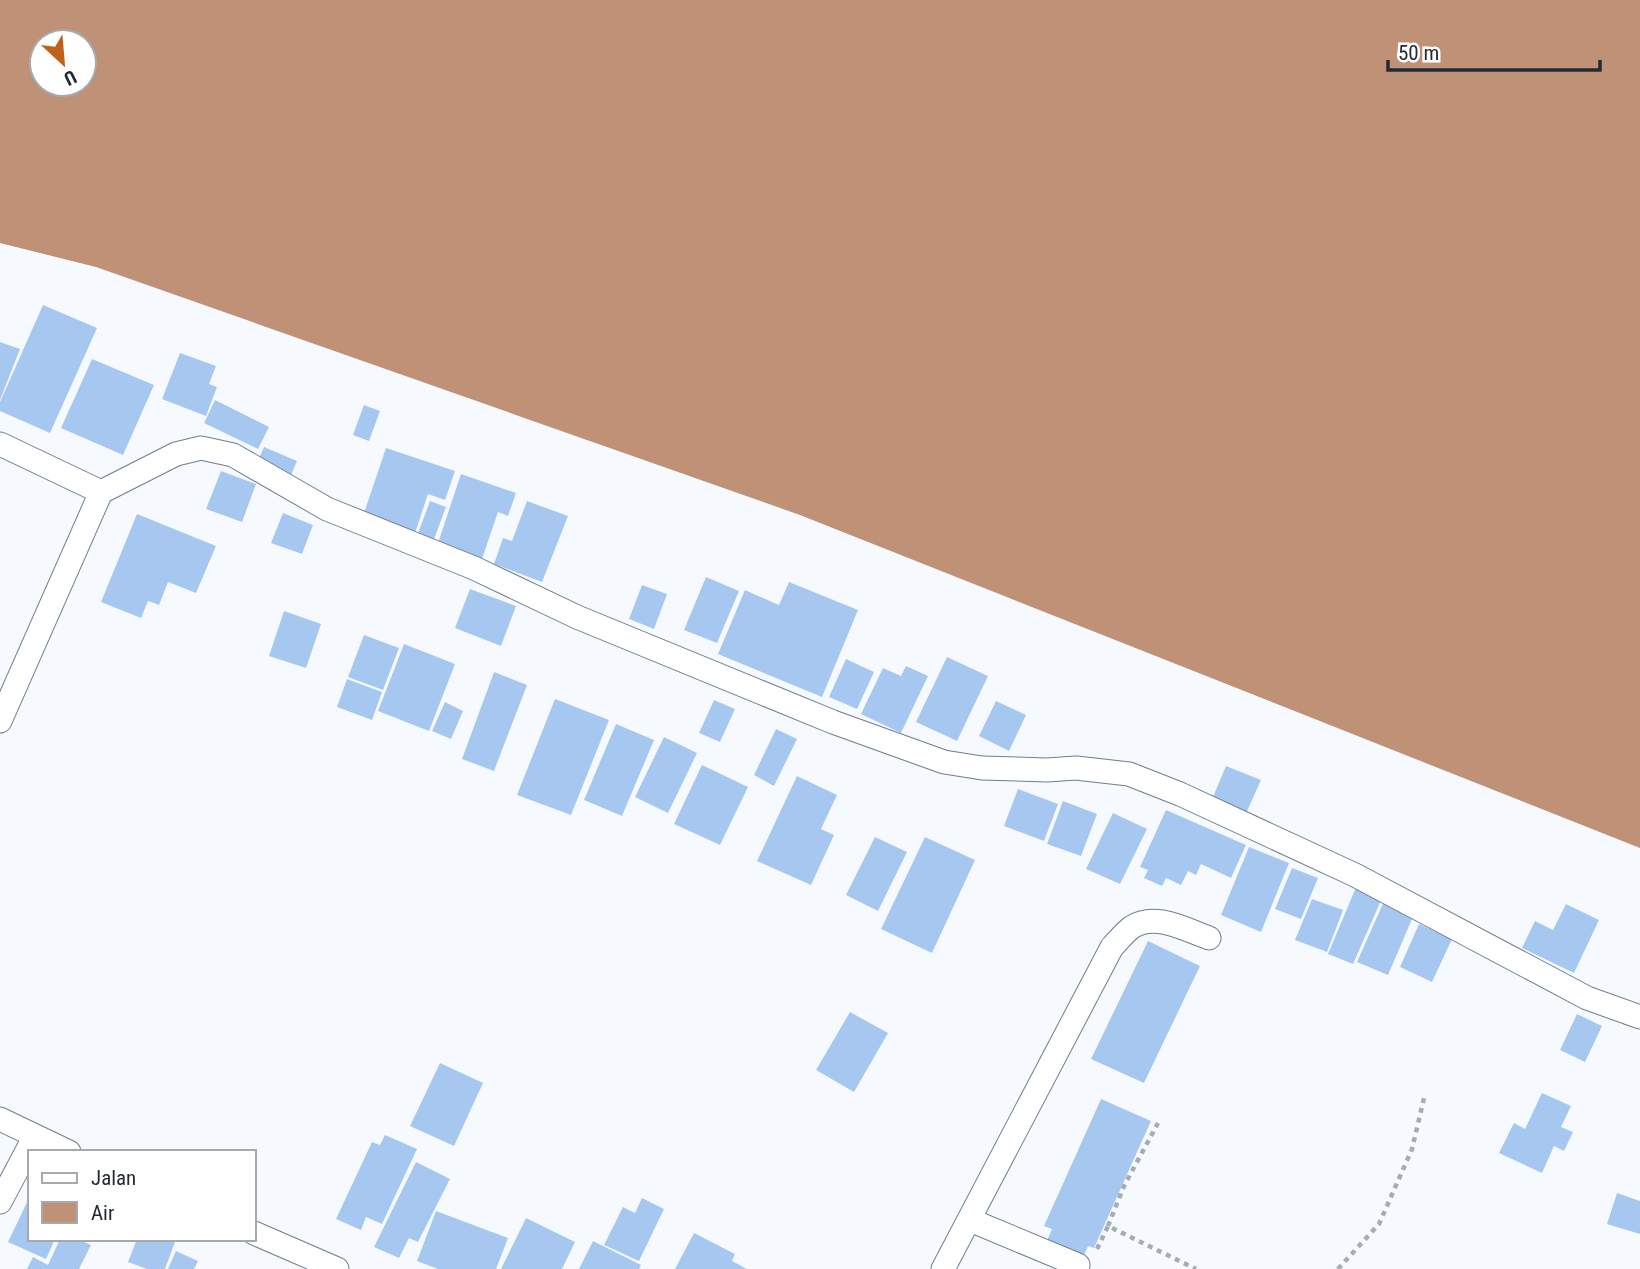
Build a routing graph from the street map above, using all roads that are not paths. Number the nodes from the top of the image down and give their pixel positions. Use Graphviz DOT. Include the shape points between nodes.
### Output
graph roads {
  1 [pos="0,444"];
  2 [pos="101,492"];
  3 [pos="0,721"];
  4 [pos="1209,938"];
  5 [pos="1640,1017"];
  6 [pos="0,1119"];
  7 [pos="34,1136"];
  8 [pos="65,1150"];
  9 [pos="0,1202"];
  10 [pos="970,1220"];
  11 [pos="256,1234"];
  12 [pos="1078,1265"];
  13 [pos="337,1269"];
  14 [pos="943,1269"];
  1 -- 2 [label="street"];
  2 -- 3 [label="street"];
  2 -- 5 [label="street" via="176,454 201,447 233,455 327,509 833,722 932,757 982,768 1098,769 1155,784 1355,875 1587,998"];
  4 -- 10 [label="street" via="1161,921 1145,922 1112,947"];
  6 -- 7 [label="street"];
  7 -- 8 [label="street"];
  7 -- 9 [label="street"];
  10 -- 12 [label="street"];
  10 -- 14 [label="street"];
  11 -- 13 [label="street"];
}
